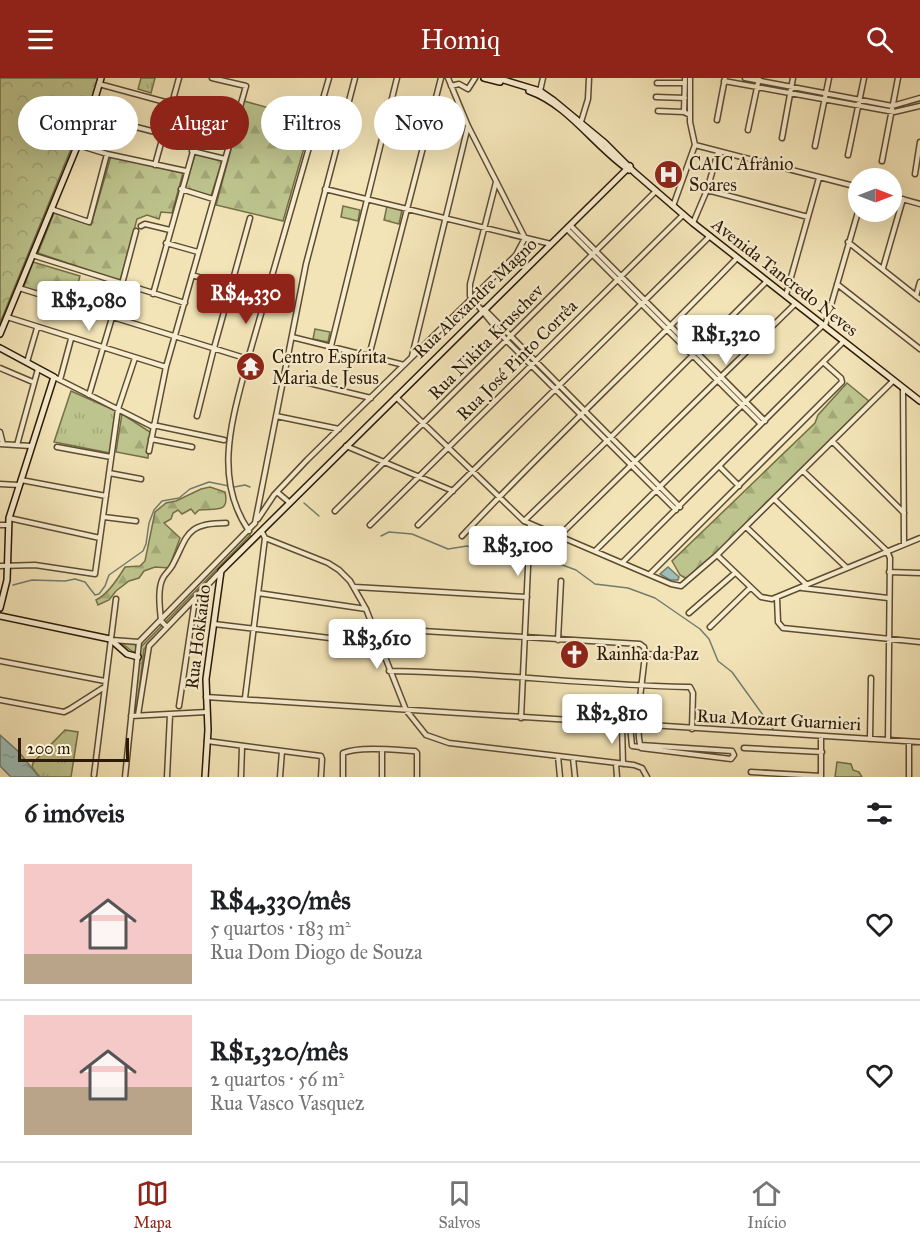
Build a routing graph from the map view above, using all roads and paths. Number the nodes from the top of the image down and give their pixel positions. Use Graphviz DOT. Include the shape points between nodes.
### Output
graph roads {
  1 [pos="179,78"];
  2 [pos="212,78"];
  3 [pos="329,78"];
  4 [pos="355,78"];
  5 [pos="397,78"];
  6 [pos="441,78"];
  7 [pos="448,78"];
  8 [pos="475,78"];
  9 [pos="484,78"];
  10 [pos="501,78"];
  11 [pos="543,78"];
  12 [pos="589,78"];
  13 [pos="690,78"];
  14 [pos="745,78"];
  15 [pos="793,78"];
  16 [pos="829,78"];
  17 [pos="864,78"];
  18 [pos="898,78"];
  19 [pos="724,80"];
  20 [pos="759,80"];
  21 [pos="100,81"];
  22 [pos="685,81"];
  23 [pos="657,83"];
  24 [pos="451,86"];
  25 [pos="757,87"];
  26 [pos="791,87"];
  27 [pos="540,91"];
  28 [pos="790,93"];
  29 [pos="826,93"];
  30 [pos="96,96"];
  31 [pos="150,96"];
  32 [pos="174,96"];
  33 [pos="243,96"];
  34 [pos="656,97"];
  35 [pos="685,98"];
  36 [pos="920,98"];
  37 [pos="824,99"];
  38 [pos="859,100"];
  39 [pos="910,101"];
  40 [pos="858,106"];
  41 [pos="892,106"];
  42 [pos="920,106"];
  43 [pos="913,108"];
  44 [pos="657,111"];
  45 [pos="684,112"];
  46 [pos="891,112"];
  47 [pos="690,115"];
  48 [pos="717,120"];
  49 [pos="581,122"];
  50 [pos="468,126"];
  51 [pos="748,130"];
  52 [pos="782,138"];
  53 [pos="920,142"];
  54 [pos="695,145"];
  55 [pos="815,146"];
  56 [pos="76,150"];
  57 [pos="94,150"];
  58 [pos="159,150"];
  59 [pos="227,150"];
  60 [pos="192,151"];
  61 [pos="718,152"];
  62 [pos="107,154"];
  63 [pos="848,155"];
  64 [pos="225,159"];
  65 [pos="882,161"];
  66 [pos="155,165"];
  67 [pos="630,169"];
  68 [pos="186,171"];
  69 [pos="915,174"];
  70 [pos="819,178"];
  71 [pos="496,182"];
  72 [pos="848,185"];
  73 [pos="181,189"];
  74 [pos="325,189"];
  75 [pos="706,190"];
  76 [pos="656,191"];
  77 [pos="213,199"];
  78 [pos="368,199"];
  79 [pos="903,200"];
  80 [pos="920,204"];
  81 [pos="673,207"];
  82 [pos="406,208"];
  83 [pos="50,209"];
  84 [pos="683,215"];
  85 [pos="445,217"];
  86 [pos="808,217"];
  87 [pos="250,218"];
  88 [pos="855,222"];
  89 [pos="693,224"];
  90 [pos="141,226"];
  91 [pos="569,227"];
  92 [pos="484,228"];
  93 [pos="170,230"];
  94 [pos="136,231"];
  95 [pos="710,236"];
  96 [pos="525,238"];
  97 [pos="166,243"];
  98 [pos="848,243"];
  99 [pos="551,245"];
  100 [pos="198,252"];
  101 [pos="594,253"];
  102 [pos="32,255"];
  103 [pos="737,258"];
  104 [pos="883,268"];
  105 [pos="192,275"];
  106 [pos="621,276"];
  107 [pos="617,280"];
  108 [pos="766,282"];
  109 [pos="920,282"];
  110 [pos="122,284"];
  111 [pos="837,284"];
  112 [pos="231,286"];
  113 [pos="19,288"];
  114 [pos="153,294"];
  115 [pos="785,296"];
  116 [pos="265,297"];
  117 [pos="918,297"];
  118 [pos="471,298"];
  119 [pos="646,301"];
  120 [pos="185,303"];
  121 [pos="795,304"];
  122 [pos="641,305"];
  123 [pos="483,310"];
  124 [pos="112,316"];
  125 [pos="7,317"];
  126 [pos="672,326"];
  127 [pos="823,326"];
  128 [pos="38,328"];
  129 [pos="668,330"];
  130 [pos="0,334"];
  131 [pos="175,335"];
  132 [pos="292,337"];
  133 [pos="508,338"];
  134 [pos="71,339"];
  135 [pos="843,342"];
  136 [pos="331,346"];
  137 [pos="102,347"];
  138 [pos="0,348"];
  139 [pos="214,348"];
  140 [pos="920,348"];
  141 [pos="694,354"];
  142 [pos="369,356"];
  143 [pos="135,358"];
  144 [pos="411,358"];
  145 [pos="248,359"];
  146 [pos="536,360"];
  147 [pos="27,362"];
  148 [pos="823,362"];
  149 [pos="404,365"];
  150 [pos="531,365"];
  151 [pos="166,367"];
  152 [pos="0,368"];
  153 [pos="38,368"];
  154 [pos="721,376"];
  155 [pos="54,377"];
  156 [pos="284,377"];
  157 [pos="60,380"];
  158 [pos="717,380"];
  159 [pos="893,381"];
  160 [pos="33,382"];
  161 [pos="558,386"];
  162 [pos="903,388"];
  163 [pos="89,395"];
  164 [pos="396,397"];
  165 [pos="371,398"];
  166 [pos="746,401"];
  167 [pos="920,401"];
  168 [pos="741,406"];
  169 [pos="118,409"];
  170 [pos="582,411"];
  171 [pos="197,416"];
  172 [pos="276,416"];
  173 [pos="764,422"];
  174 [pos="423,423"];
  175 [pos="153,426"];
  176 [pos="339,429"];
  177 [pos="0,432"];
  178 [pos="151,439"];
  179 [pos="609,439"];
  180 [pos="224,440"];
  181 [pos="832,441"];
  182 [pos="2,444"];
  183 [pos="17,445"];
  184 [pos="31,446"];
  185 [pos="345,446"];
  186 [pos="57,447"];
  187 [pos="192,447"];
  188 [pos="448,447"];
  189 [pos="149,451"];
  190 [pos="111,457"];
  191 [pos="385,461"];
  192 [pos="634,463"];
  193 [pos="719,466"];
  194 [pos="473,471"];
  195 [pos="803,471"];
  196 [pos="109,473"];
  197 [pos="418,477"];
  198 [pos="141,479"];
  199 [pos="20,482"];
  200 [pos="0,484"];
  201 [pos="739,486"];
  202 [pos="659,488"];
  203 [pos="453,491"];
  204 [pos="277,492"];
  205 [pos="106,496"];
  206 [pos="498,498"];
  207 [pos="774,499"];
  208 [pos="290,503"];
  209 [pos="678,508"];
  210 [pos="335,511"];
  211 [pos="904,513"];
  212 [pos="104,517"];
  213 [pos="9,518"];
  214 [pos="136,521"];
  215 [pos="524,521"];
  216 [pos="226,523"];
  217 [pos="255,523"];
  218 [pos="531,524"];
  219 [pos="0,525"];
  220 [pos="8,525"];
  221 [pos="370,525"];
  222 [pos="418,525"];
  223 [pos="746,527"];
  224 [pos="250,529"];
  225 [pos="263,535"];
  226 [pos="462,536"];
  227 [pos="559,536"];
  228 [pos="100,538"];
  229 [pos="920,538"];
  230 [pos="904,544"];
  231 [pos="594,551"];
  232 [pos="888,551"];
  233 [pos="717,555"];
  234 [pos="622,563"];
  235 [pos="0,566"];
  236 [pos="7,566"];
  237 [pos="847,568"];
  238 [pos="220,571"];
  239 [pos="890,572"];
  240 [pos="735,573"];
  241 [pos="920,573"];
  242 [pos="650,574"];
  243 [pos="561,582"];
  244 [pos="807,585"];
  245 [pos="355,587"];
  246 [pos="750,588"];
  247 [pos="801,588"];
  248 [pos="258,593"];
  249 [pos="527,597"];
  250 [pos="777,598"];
  251 [pos="888,598"];
  252 [pos="116,599"];
  253 [pos="195,600"];
  254 [pos="0,606"];
  255 [pos="366,609"];
  256 [pos="689,613"];
  257 [pos="0,616"];
  258 [pos="161,621"];
  259 [pos="213,624"];
  260 [pos="167,627"];
  261 [pos="710,627"];
  262 [pos="254,628"];
  263 [pos="373,628"];
  264 [pos="111,639"];
  265 [pos="525,639"];
  266 [pos="888,639"];
  267 [pos="558,640"];
  268 [pos="138,642"];
  269 [pos="919,642"];
  270 [pos="379,644"];
  271 [pos="645,654"];
  272 [pos="693,656"];
  273 [pos="138,657"];
  274 [pos="0,661"];
  275 [pos="389,671"];
  276 [pos="523,678"];
  277 [pos="871,678"];
  278 [pos="105,681"];
  279 [pos="642,686"];
  280 [pos="104,688"];
  281 [pos="205,698"];
  282 [pos="245,698"];
  283 [pos="0,699"];
  284 [pos="179,706"];
  285 [pos="406,710"];
  286 [pos="207,712"];
  287 [pos="138,715"];
  288 [pos="170,715"];
  289 [pos="131,716"];
  290 [pos="521,718"];
  291 [pos="622,725"];
  292 [pos="630,725"];
  293 [pos="639,726"];
  294 [pos="692,729"];
  295 [pos="821,737"];
  296 [pos="870,739"];
  297 [pos="888,740"];
  298 [pos="207,741"];
  299 [pos="909,742"];
  300 [pos="920,742"];
  301 [pos="640,746"];
  302 [pos="242,747"];
  303 [pos="744,748"];
  304 [pos="382,750"];
  305 [pos="282,752"];
  306 [pos="822,752"];
  307 [pos="558,756"];
  308 [pos="573,758"];
  309 [pos="616,764"];
  310 [pos="623,764"];
  311 [pos="751,772"];
  312 [pos="94,775"];
  313 [pos="821,776"];
  314 [pos="125,777"];
  315 [pos="167,777"];
  316 [pos="205,777"];
  317 [pos="240,777"];
  318 [pos="280,777"];
  319 [pos="321,777"];
  320 [pos="343,777"];
  321 [pos="382,777"];
  322 [pos="417,777"];
  323 [pos="560,777"];
  324 [pos="575,777"];
  325 [pos="616,777"];
  326 [pos="647,777"];
  327 [pos="909,777"];
  1 -- 32 [label="street"];
  2 -- 33 [label="street" via="246,86"];
  3 -- 116 [label="street"];
  4 -- 74 [label="street"];
  5 -- 78 [label="street"];
  6 -- 82 [label="street"];
  7 -- 24 [label="street"];
  8 -- 24 [label="street" via="468,89 459,84"];
  9 -- 67 [label="street, Avenida Tancredo Neves" via="539,94"];
  10 -- 27 [label="street, Avenida Tancredo Neves"];
  11 -- 27 [label="street"];
  12 -- 49 [label="street"];
  13 -- 47 [label="street"];
  14 -- 20 [label="street"];
  15 -- 26 [label="street"];
  16 -- 29 [label="street"];
  17 -- 38 [label="street"];
  18 -- 41 [label="street"];
  19 -- 25 [label="street"];
  19 -- 48 [label="street"];
  20 -- 25 [label="street"];
  20 -- 26 [label="street"];
  21 -- 30 [label="street"];
  21 -- 31 [label="street"];
  22 -- 23 [label="street"];
  22 -- 35 [label="street"];
  24 -- 50 [label="street"];
  25 -- 28 [label="street"];
  25 -- 51 [label="street"];
  26 -- 28 [label="street"];
  26 -- 29 [label="street"];
  27 -- 49 [label="street, Avenida Tancredo Neves"];
  28 -- 37 [label="street"];
  28 -- 52 [label="street"];
  29 -- 37 [label="street"];
  29 -- 38 [label="street"];
  34 -- 35 [label="street"];
  35 -- 45 [label="street"];
  36 -- 39 [label="street"];
  37 -- 40 [label="street"];
  37 -- 55 [label="street"];
  38 -- 40 [label="street"];
  38 -- 41 [label="street"];
  39 -- 41 [label="street"];
  39 -- 43 [label="street"];
  40 -- 46 [label="street"];
  40 -- 63 [label="street"];
  41 -- 46 [label="street"];
  42 -- 43 [label="street"];
  43 -- 46 [label="street"];
  44 -- 45 [label="street"];
  45 -- 47 [label="street"];
  46 -- 65 [label="street"];
  47 -- 54 [label="street"];
  49 -- 67 [label="street, Avenida Tancredo Neves"];
  50 -- 71 [label="street"];
  50 -- 85 [label="street"];
  53 -- 69 [label="street"];
  54 -- 61 [label="street"];
  54 -- 81 [label="street"];
  56 -- 83 [label="street"];
  57 -- 62 [label="street"];
  58 -- 66 [label="street"];
  59 -- 64 [label="street"];
  60 -- 64 [label="street"];
  60 -- 68 [label="street"];
  61 -- 70 [label="street"];
  61 -- 75 [label="street"];
  62 -- 66 [label="street"];
  62 -- 83 [label="street" via="88,222"];
  64 -- 77 [label="street"];
  66 -- 68 [label="street"];
  67 -- 76 [label="street, Avenida Tancredo Neves"];
  67 -- 91 [label="street, Rua Alexandre Magno"];
  68 -- 73 [label="street"];
  70 -- 72 [label="street"];
  70 -- 86 [label="street"];
  71 -- 92 [label="street"];
  71 -- 96 [label="street"];
  73 -- 77 [label="street"];
  73 -- 93 [label="street"];
  74 -- 78 [label="street"];
  74 -- 132 [label="street"];
  75 -- 86 [label="street"];
  75 -- 89 [label="street"];
  76 -- 81 [label="street, Avenida Tancredo Neves"];
  76 -- 101 [label="street, Rua Nikita Kruschev"];
  77 -- 100 [label="street"];
  78 -- 82 [label="street"];
  78 -- 136 [label="street"];
  79 -- 80 [label="street"];
  79 -- 104 [label="street"];
  81 -- 84 [label="street, Avenida Tancredo Neves"];
  82 -- 85 [label="street"];
  82 -- 142 [label="street"];
  83 -- 102 [label="street"];
  84 -- 89 [label="street, Avenida Tancredo Neves"];
  84 -- 106 [label="street, Rua José Pinto Corrêa"];
  85 -- 92 [label="street"];
  85 -- 144 [label="street"];
  86 -- 115 [label="street"];
  87 -- 112 [label="street"];
  88 -- 98 [label="street"];
  89 -- 95 [label="street, Avenida Tancredo Neves"];
  90 -- 93 [label="street"];
  91 -- 99 [label="street, Rua Alexandre Magno"];
  91 -- 101 [label="street"];
  92 -- 96 [label="street"];
  92 -- 118 [label="street" via="470,284"];
  93 -- 97 [label="street"];
  94 -- 110 [label="street"];
  95 -- 103 [label="street, Avenida Tancredo Neves"];
  95 -- 119 [label="street"];
  96 -- 99 [label="street"];
  96 -- 118 [label="street" via="516,255"];
  97 -- 100 [label="street"];
  97 -- 114 [label="street"];
  98 -- 104 [label="street"];
  98 -- 111 [label="street"];
  99 -- 123 [label="street, Rua Alexandre Magno"];
  100 -- 105 [label="street"];
  101 -- 106 [label="street"];
  101 -- 107 [label="street"];
  101 -- 133 [label="street, Rua Nikita Kruschev"];
  102 -- 110 [label="street"];
  102 -- 113 [label="street"];
  103 -- 108 [label="street, Avenida Tancredo Neves"];
  103 -- 126 [label="street"];
  104 -- 117 [label="street"];
  105 -- 112 [label="street"];
  105 -- 120 [label="street"];
  106 -- 107 [label="street, Rua José Pinto Corrêa"];
  106 -- 119 [label="street"];
  107 -- 122 [label="street"];
  107 -- 146 [label="street, Rua José Pinto Corrêa"];
  108 -- 115 [label="street, Avenida Tancredo Neves"];
  108 -- 141 [label="street"];
  109 -- 117 [label="street"];
  110 -- 114 [label="street"];
  110 -- 124 [label="street"];
  111 -- 127 [label="street"];
  111 -- 140 [label="street"];
  112 -- 116 [label="street"];
  112 -- 139 [label="street"];
  113 -- 124 [label="street"];
  113 -- 125 [label="street"];
  114 -- 120 [label="street"];
  115 -- 121 [label="street, Avenida Tancredo Neves"];
  116 -- 145 [label="street"];
  118 -- 123 [label="street"];
  118 -- 144 [label="street"];
  119 -- 122 [label="street"];
  119 -- 126 [label="street"];
  120 -- 131 [label="street"];
  121 -- 127 [label="street, Avenida Tancredo Neves"];
  121 -- 154 [label="street"];
  122 -- 129 [label="street"];
  122 -- 161 [label="street"];
  123 -- 133 [label="street"];
  123 -- 164 [label="street, Rua Alexandre Magno"];
  124 -- 131 [label="street"];
  124 -- 137 [label="street"];
  125 -- 128 [label="street"];
  125 -- 130 [label="street"];
  126 -- 129 [label="street"];
  126 -- 141 [label="street"];
  127 -- 135 [label="street, Avenida Tancredo Neves"];
  127 -- 166 [label="street"];
  128 -- 134 [label="street"];
  128 -- 147 [label="street"];
  129 -- 141 [label="street"];
  129 -- 170 [label="street"];
  131 -- 139 [label="street"];
  131 -- 151 [label="street"];
  132 -- 136 [label="street"];
  132 -- 156 [label="street"];
  133 -- 146 [label="street"];
  133 -- 150 [label="street"];
  133 -- 174 [label="street, Rua Nikita Kruschev"];
  134 -- 137 [label="street"];
  134 -- 157 [label="street"];
  135 -- 148 [label="street"];
  135 -- 159 [label="street, Avenida Tancredo Neves"];
  136 -- 142 [label="street"];
  137 -- 143 [label="street"];
  137 -- 163 [label="street"];
  138 -- 147 [label="street"];
  139 -- 145 [label="street"];
  139 -- 171 [label="street"];
  141 -- 154 [label="street"];
  141 -- 158 [label="street"];
  141 -- 179 [label="street"];
  142 -- 149 [label="street"];
  143 -- 151 [label="street"];
  143 -- 169 [label="street"];
  144 -- 149 [label="street"];
  145 -- 224 [label="street" via="237,398 228,479 239,515"];
  146 -- 150 [label="street, Rua José Pinto Corrêa"];
  146 -- 161 [label="street"];
  147 -- 153 [label="street"];
  148 -- 173 [label="street"];
  148 -- 201 [label="street" via="842,380"];
  149 -- 165 [label="street"];
  150 -- 161 [label="street"];
  150 -- 188 [label="street, Rua José Pinto Corrêa"];
  151 -- 175 [label="street"];
  152 -- 160 [label="street"];
  153 -- 155 [label="street"];
  153 -- 160 [label="street"];
  154 -- 158 [label="street"];
  154 -- 166 [label="street"];
  155 -- 157 [label="street"];
  155 -- 184 [label="street"];
  156 -- 165 [label="street"];
  156 -- 172 [label="street"];
  157 -- 163 [label="street"];
  158 -- 168 [label="street"];
  158 -- 192 [label="street"];
  159 -- 162 [label="street, Avenida Tancredo Neves"];
  159 -- 181 [label="street"];
  160 -- 183 [label="street"];
  161 -- 170 [label="street"];
  161 -- 194 [label="street"];
  162 -- 167 [label="street, Avenida Tancredo Neves"];
  162 -- 211 [label="street"];
  163 -- 169 [label="street"];
  164 -- 174 [label="street"];
  164 -- 185 [label="street, Rua Alexandre Magno"];
  165 -- 176 [label="street"];
  166 -- 168 [label="street"];
  166 -- 173 [label="street"];
  168 -- 173 [label="street"];
  168 -- 202 [label="street"];
  169 -- 175 [label="street"];
  169 -- 190 [label="street"];
  170 -- 179 [label="street"];
  170 -- 206 [label="street"];
  172 -- 176 [label="street"];
  172 -- 217 [label="street"];
  173 -- 193 [label="street"];
  174 -- 188 [label="street"];
  174 -- 191 [label="street, Rua Nikita Kruschev"];
  175 -- 178 [label="street"];
  175 -- 180 [label="street"];
  176 -- 204 [label="street"];
  177 -- 182 [label="street"];
  178 -- 187 [label="street"];
  178 -- 189 [label="street"];
  179 -- 192 [label="street"];
  179 -- 215 [label="street"];
  181 -- 195 [label="street"];
  181 -- 211 [label="street"];
  182 -- 183 [label="street"];
  183 -- 184 [label="street"];
  184 -- 199 [label="street"];
  185 -- 191 [label="street"];
  185 -- 208 [label="street, Rua Alexandre Magno"];
  186 -- 190 [label="street"];
  188 -- 194 [label="street"];
  188 -- 197 [label="street, Rua José Pinto Corrêa"];
  190 -- 196 [label="street"];
  191 -- 197 [label="street"];
  191 -- 210 [label="street, Rua Nikita Kruschev"];
  192 -- 202 [label="street"];
  192 -- 227 [label="street"];
  193 -- 201 [label="street"];
  193 -- 209 [label="street"];
  194 -- 203 [label="street"];
  194 -- 206 [label="street"];
  195 -- 207 [label="street"];
  195 -- 232 [label="street"];
  196 -- 198 [label="street"];
  196 -- 205 [label="street"];
  197 -- 203 [label="street"];
  197 -- 221 [label="street, Rua José Pinto Corrêa"];
  199 -- 200 [label="street"];
  199 -- 205 [label="street"];
  199 -- 213 [label="street"];
  201 -- 242 [label="street"];
  202 -- 209 [label="street"];
  202 -- 231 [label="street"];
  203 -- 222 [label="street"];
  204 -- 208 [label="street"];
  204 -- 217 [label="street"];
  205 -- 212 [label="street"];
  206 -- 215 [label="street"];
  206 -- 226 [label="street"];
  207 -- 223 [label="street"];
  207 -- 237 [label="street"];
  208 -- 225 [label="street, Rua Alexandre Magno"];
  209 -- 234 [label="street"];
  211 -- 230 [label="street"];
  212 -- 214 [label="street"];
  212 -- 228 [label="street"];
  213 -- 220 [label="street"];
  213 -- 228 [label="street"];
  215 -- 218 [label="street"];
  216 -- 258 [label="street" via="206,525 184,537 161,582"];
  217 -- 224 [label="street"];
  218 -- 227 [label="street"];
  218 -- 249 [label="street"];
  219 -- 220 [label="street"];
  220 -- 236 [label="street"];
  223 -- 233 [label="street"];
  223 -- 244 [label="street"];
  224 -- 258 [label="street"];
  225 -- 238 [label="street, Rua Alexandre Magno"];
  225 -- 245 [label="street" via="328,562"];
  225 -- 248 [label="street"];
  227 -- 231 [label="street"];
  228 -- 236 [label="street" via="95,574"];
  229 -- 230 [label="street"];
  230 -- 232 [label="street"];
  231 -- 234 [label="street"];
  232 -- 237 [label="street"];
  232 -- 239 [label="street"];
  233 -- 240 [label="street"];
  233 -- 242 [label="street" via="684,585 671,584"];
  234 -- 242 [label="street"];
  235 -- 236 [label="street"];
  236 -- 254 [label="street"];
  237 -- 244 [label="street"];
  238 -- 253 [label="street, Rua Alexandre Magno"];
  238 -- 259 [label="street, Rua Hokkaido"];
  239 -- 241 [label="street"];
  239 -- 251 [label="street"];
  240 -- 246 [label="street"];
  240 -- 256 [label="street"];
  243 -- 267 [label="street"];
  244 -- 247 [label="street"];
  245 -- 249 [label="street"];
  245 -- 255 [label="street"];
  246 -- 250 [label="street" via="761,597"];
  246 -- 261 [label="street"];
  247 -- 250 [label="street"];
  247 -- 251 [label="street"];
  248 -- 255 [label="street"];
  248 -- 262 [label="street"];
  249 -- 265 [label="street"];
  250 -- 266 [label="street" via="778,622 783,627"];
  251 -- 266 [label="street"];
  252 -- 264 [label="street"];
  253 -- 260 [label="street, Rua Alexandre Magno"];
  253 -- 284 [label="street"];
  255 -- 263 [label="street"];
  257 -- 264 [label="street"];
  258 -- 260 [label="street"];
  258 -- 268 [label="street"];
  259 -- 262 [label="street"];
  259 -- 281 [label="street, Rua Hokkaido"];
  260 -- 287 [label="street, Rua Alexandre Magno" via="147,648"];
  262 -- 270 [label="street"];
  262 -- 282 [label="street"];
  263 -- 265 [label="street"];
  263 -- 270 [label="street"];
  264 -- 268 [label="street"];
  264 -- 273 [label="street" via="127,654"];
  264 -- 278 [label="street"];
  265 -- 267 [label="street"];
  265 -- 276 [label="street"];
  266 -- 269 [label="street"];
  266 -- 297 [label="street"];
  267 -- 271 [label="street" via="636,644 642,645"];
  268 -- 273 [label="street"];
  270 -- 275 [label="street"];
  271 -- 272 [label="street"];
  271 -- 279 [label="street"];
  273 -- 289 [label="street"];
  274 -- 278 [label="street"];
  275 -- 276 [label="street"];
  275 -- 285 [label="street"];
  276 -- 279 [label="street"];
  276 -- 290 [label="street"];
  277 -- 296 [label="street"];
  278 -- 280 [label="street"];
  279 -- 293 [label="street"];
  279 -- 294 [label="street" via="690,687"];
  280 -- 283 [label="street" via="63,712"];
  280 -- 312 [label="street"];
  281 -- 282 [label="street, Rua Mozart Guarnieri"];
  281 -- 286 [label="street, Rua Hokkaido"];
  282 -- 285 [label="street, Rua Mozart Guarnieri"];
  285 -- 290 [label="street, Rua Mozart Guarnieri"];
  285 -- 307 [label="street" via="420,730 437,740"];
  286 -- 288 [label="street"];
  286 -- 298 [label="street, Rua Hokkaido"];
  287 -- 288 [label="street"];
  287 -- 289 [label="street"];
  288 -- 315 [label="street"];
  289 -- 314 [label="street"];
  290 -- 291 [label="street, Rua Mozart Guarnieri"];
  291 -- 292 [label="street, Rua Mozart Guarnieri"];
  291 -- 310 [label="street"];
  292 -- 293 [label="street, Rua Mozart Guarnieri"];
  292 -- 301 [label="street" via="632,746"];
  293 -- 294 [label="street, Rua Mozart Guarnieri"];
  293 -- 301 [label="street"];
  294 -- 295 [label="street, Rua Mozart Guarnieri"];
  295 -- 296 [label="street, Rua Mozart Guarnieri"];
  295 -- 306 [label="street"];
  296 -- 297 [label="street, Rua Mozart Guarnieri"];
  297 -- 299 [label="street, Rua Mozart Guarnieri"];
  298 -- 302 [label="street"];
  298 -- 316 [label="street, Rua Hokkaido"];
  299 -- 300 [label="street, Rua Mozart Guarnieri"];
  299 -- 327 [label="street"];
  301 -- 301 [label="street" via="732,751 734,755 731,759 645,750"];
  302 -- 305 [label="street"];
  302 -- 317 [label="street"];
  303 -- 306 [label="street"];
  304 -- 320 [label="street" via="349,750 342,754"];
  304 -- 321 [label="street"];
  304 -- 322 [label="street" via="415,751"];
  305 -- 318 [label="street"];
  305 -- 319 [label="street" via="317,755 322,759"];
  306 -- 313 [label="street"];
  307 -- 308 [label="street"];
  307 -- 323 [label="street"];
  308 -- 309 [label="street"];
  308 -- 324 [label="street"];
  309 -- 310 [label="street"];
  309 -- 325 [label="street"];
  310 -- 326 [label="street" via="642,768"];
  311 -- 313 [label="street"];
}
